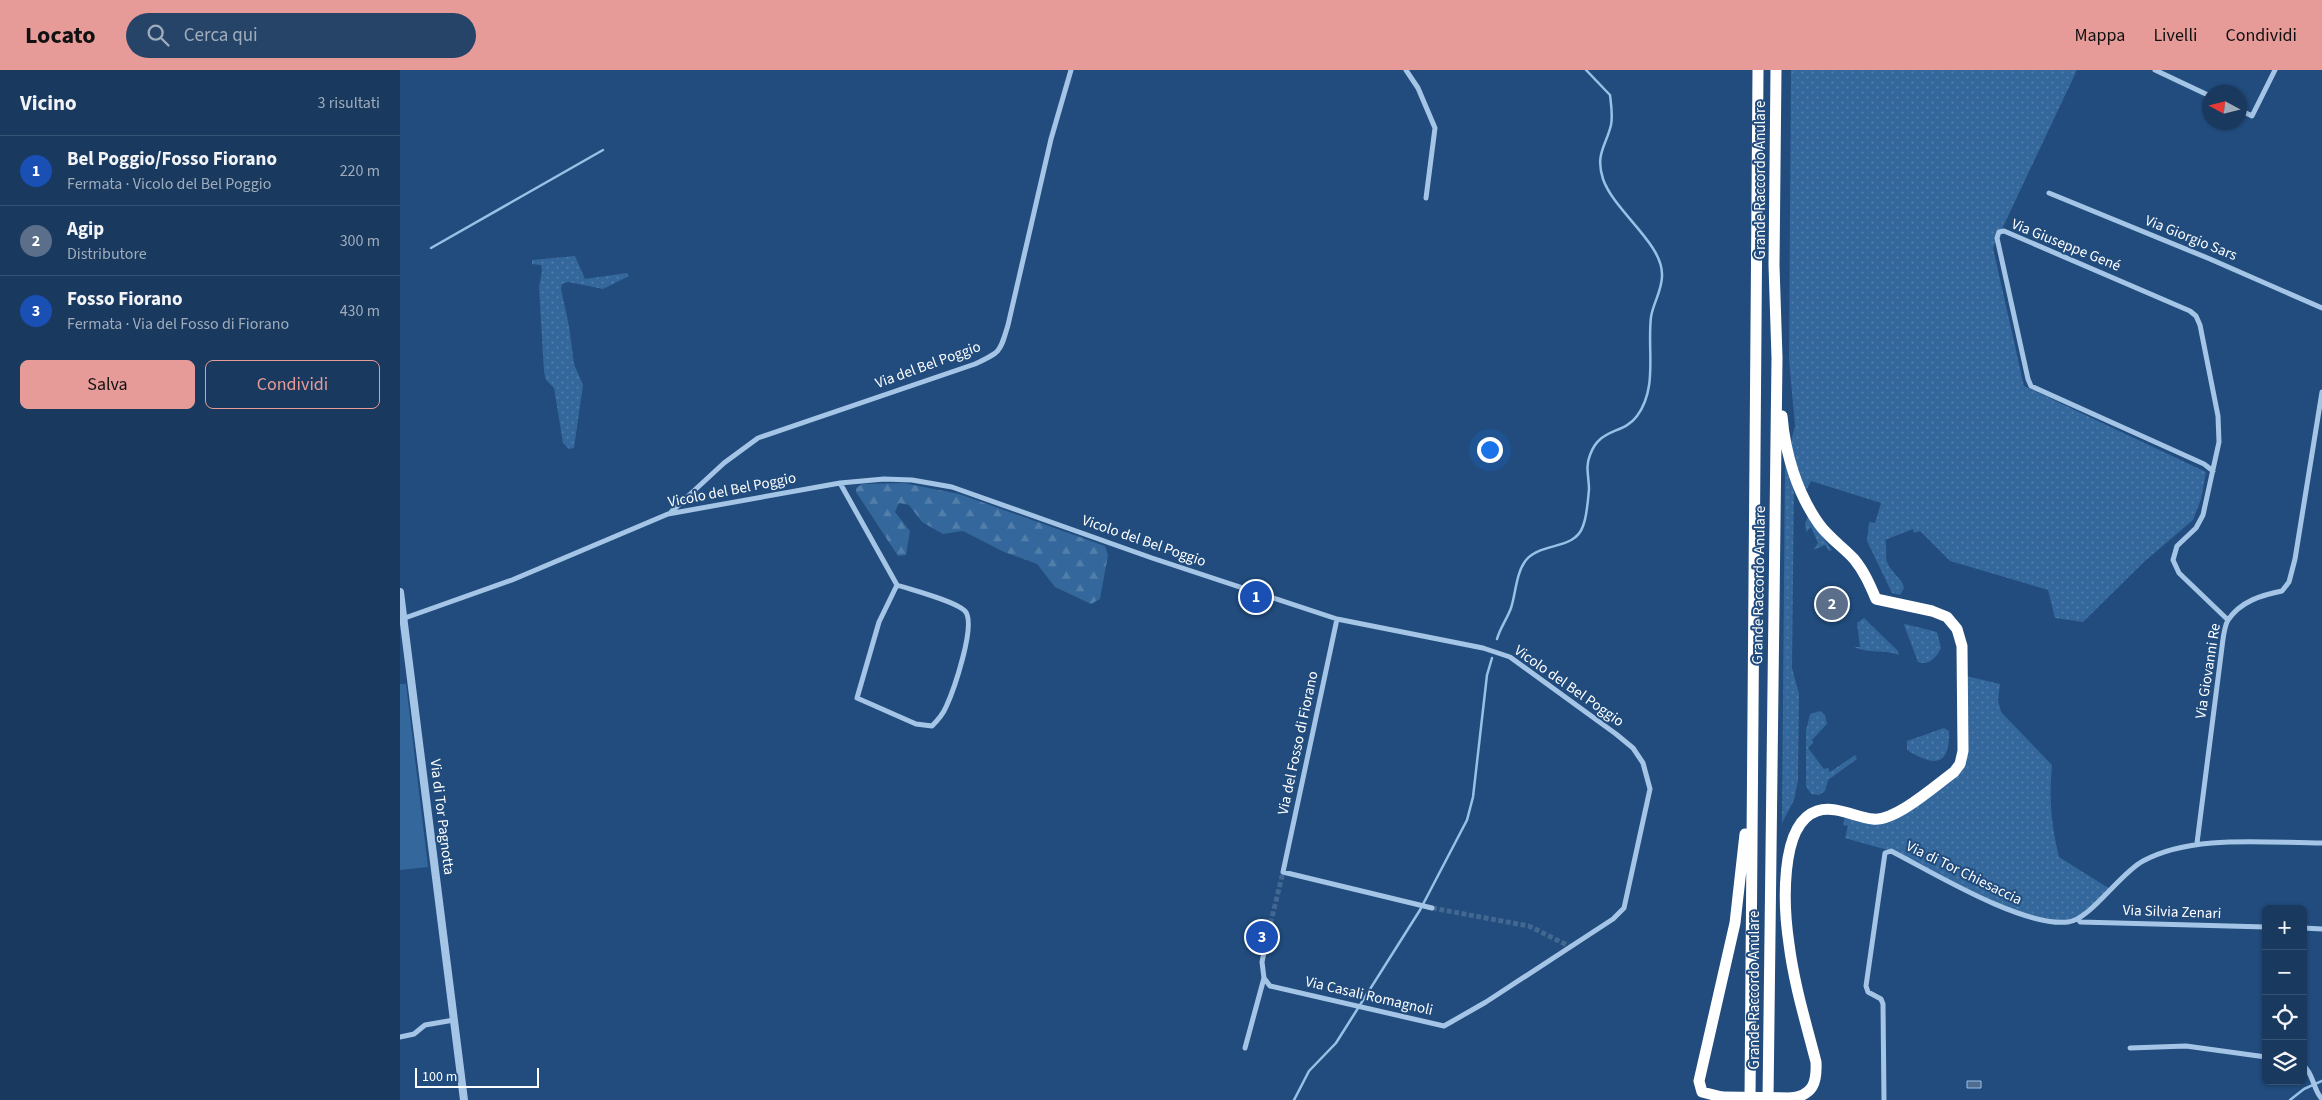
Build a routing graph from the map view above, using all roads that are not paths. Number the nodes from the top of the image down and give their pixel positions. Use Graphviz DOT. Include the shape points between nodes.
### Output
graph roads {
  1 [pos="1071,70"];
  2 [pos="1406,70"];
  3 [pos="1758,70"];
  4 [pos="1776,70"];
  5 [pos="2156,70"];
  6 [pos="2276,70"];
  7 [pos="2202,92"];
  8 [pos="2247,114"];
  9 [pos="2049,193"];
  10 [pos="1426,198"];
  11 [pos="2322,308"];
  12 [pos="1777,358"];
  13 [pos="2322,392"];
  14 [pos="2213,471"];
  15 [pos="840,483"];
  16 [pos="668,514"];
  17 [pos="897,586"];
  18 [pos="400,592"];
  19 [pos="1337,618"];
  20 [pos="402,619"];
  21 [pos="2228,620"];
  22 [pos="1752,776"];
  23 [pos="2197,843"];
  24 [pos="2322,843"];
  25 [pos="1432,908"];
  26 [pos="2079,920"];
  27 [pos="2262,927"];
  28 [pos="2307,928"];
  29 [pos="2322,929"];
  30 [pos="1267,938"];
  31 [pos="1570,947"];
  32 [pos="1264,978"];
  33 [pos="454,1020"];
  34 [pos="400,1037"];
  35 [pos="1246,1048"];
  36 [pos="2130,1048"];
  37 [pos="2262,1056"];
  38 [pos="2307,1070"];
  39 [pos="2320,1097"];
  40 [pos="464,1100"];
  41 [pos="1750,1100"];
  42 [pos="1768,1100"];
  43 [pos="1884,1100"];
  1 -- 16 [label="street, Via del Bel Poggio" via="1051,140 1008,325 997,353 975,364 758,438 729,458"];
  2 -- 10 [label="street" via="1418,88 1435,128"];
  3 -- 22 [label="highway, Grande Raccordo Anulare"];
  4 -- 12 [label="highway, Grande Raccordo Anulare" via="1774,265"];
  5 -- 7 [label="street"];
  6 -- 8 [label="street" via="2252,116"];
  9 -- 11 [label="street, Via Giorgio Sars"];
  12 -- 22 [label="highway, bridge" via="1782,424 1788,453 1798,484 1819,524 1855,560 1876,599 1932,610 1950,621 1960,635 1962,655 1963,755 1954,772 1886,818 1871,819 1822,810 1808,816 1793,834 1788,863 1788,942 1816,1074 1812,1090 1791,1098 1722,1097 1702,1092 1699,1081 1735,923"];
  12 -- 42 [label="highway, Grande Raccordo Anulare"];
  13 -- 21 [label="street, Via Giovanni Re" via="2289,582 2282,591 2265,593 2249,601"];
  14 -- 14 [label="street, Via Giuseppe Gené" via="2219,442 2218,416 2196,316 2055,252 2004,231 1999,232 2031,386 2204,464"];
  14 -- 21 [label="street, Via Giuseppe Gené" via="2200,521 2177,546 2173,560 2179,573"];
  15 -- 16 [label="street, Vicolo del Bel Poggio"];
  15 -- 17 [label="street"];
  15 -- 19 [label="street, Vicolo del Bel Poggio" via="884,479 942,484 1152,558"];
  16 -- 20 [label="street, Vicolo del Bel Poggio" via="512,580"];
  17 -- 17 [label="street" via="964,610 969,619 968,638 946,707 932,726 916,724 857,698 879,622"];
  18 -- 20 [label="street, Via di Tor Pagnotta"];
  19 -- 25 [label="street, Via del Fosso di Fiorano" via="1283,872"];
  19 -- 31 [label="street, Vicolo del Bel Poggio" via="1483,648 1510,657 1633,748 1648,774 1650,789 1624,908"];
  20 -- 33 [label="street, Via di Tor Pagnotta"];
  21 -- 23 [label="street, Via Giovanni Re"];
  22 -- 41 [label="highway, Grande Raccordo Anulare"];
  23 -- 24 [label="street"];
  23 -- 26 [label="street" via="2138,864"];
  26 -- 27 [label="street, Via Silvia Zenari"];
  26 -- 43 [label="street, Via di Tor Chiesaccia" via="2060,922 2023,915 1891,851 1885,853 1866,986 1868,992 1881,999 1883,1004"];
  28 -- 29 [label="street"];
  30 -- 32 [label="street" via="1262,962"];
  31 -- 32 [label="street, Via Casali Romagnoli" via="1444,1026 1270,986"];
  32 -- 35 [label="street"];
  33 -- 34 [label="street" via="425,1025 414,1034"];
  33 -- 40 [label="street, Via di Tor Pagnotta"];
  36 -- 37 [label="street" via="2192,1047"];
  38 -- 39 [label="street"];
}
